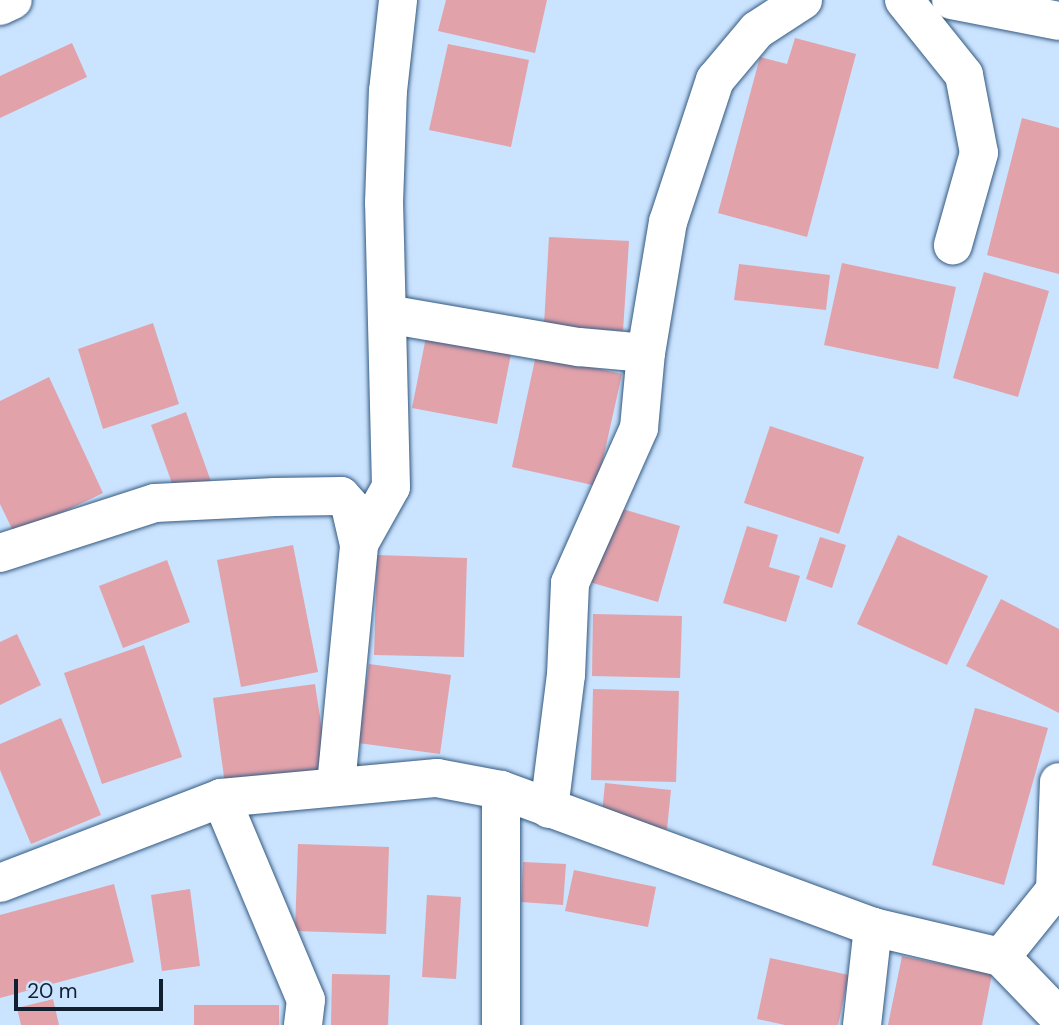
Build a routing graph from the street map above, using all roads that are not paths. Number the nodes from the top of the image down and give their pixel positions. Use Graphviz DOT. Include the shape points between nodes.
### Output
graph roads {
  1 [pos="13,0"];
  2 [pos="398,0"];
  3 [pos="803,0"];
  4 [pos="904,0"];
  5 [pos="951,0"];
  6 [pos="0,6"];
  7 [pos="1059,21"];
  8 [pos="953,245"];
  9 [pos="387,314"];
  10 [pos="646,353"];
  11 [pos="359,544"];
  12 [pos="0,553"];
  13 [pos="1059,782"];
  14 [pos="336,785"];
  15 [pos="501,790"];
  16 [pos="221,798"];
  17 [pos="549,809"];
  18 [pos="0,883"];
  19 [pos="873,927"];
  20 [pos="1001,957"];
  21 [pos="1059,1017"];
  22 [pos="303,1025"];
  23 [pos="501,1025"];
  24 [pos="862,1025"];
  1 -- 6 [label="street"];
  2 -- 9 [label="street" via="384,203"];
  3 -- 10 [label="street" via="757,30 715,80 668,222"];
  4 -- 8 [label="street" via="964,75 979,153"];
  5 -- 7 [label="street"];
  9 -- 10 [label="street" via="579,347"];
  9 -- 11 [label="street" via="391,487"];
  10 -- 17 [label="street" via="639,428 570,583 566,676"];
  11 -- 12 [label="street" via="350,506 341,496 275,497 155,503"];
  11 -- 14 [label="street"];
  13 -- 20 [label="street" via="1055,890"];
  14 -- 15 [label="street" via="437,778"];
  14 -- 16 [label="street"];
  15 -- 17 [label="street"];
  15 -- 23 [label="street"];
  16 -- 18 [label="street"];
  16 -- 22 [label="street" via="306,1000"];
  17 -- 19 [label="street"];
  19 -- 20 [label="street"];
  19 -- 24 [label="street"];
  20 -- 21 [label="street"];
}
